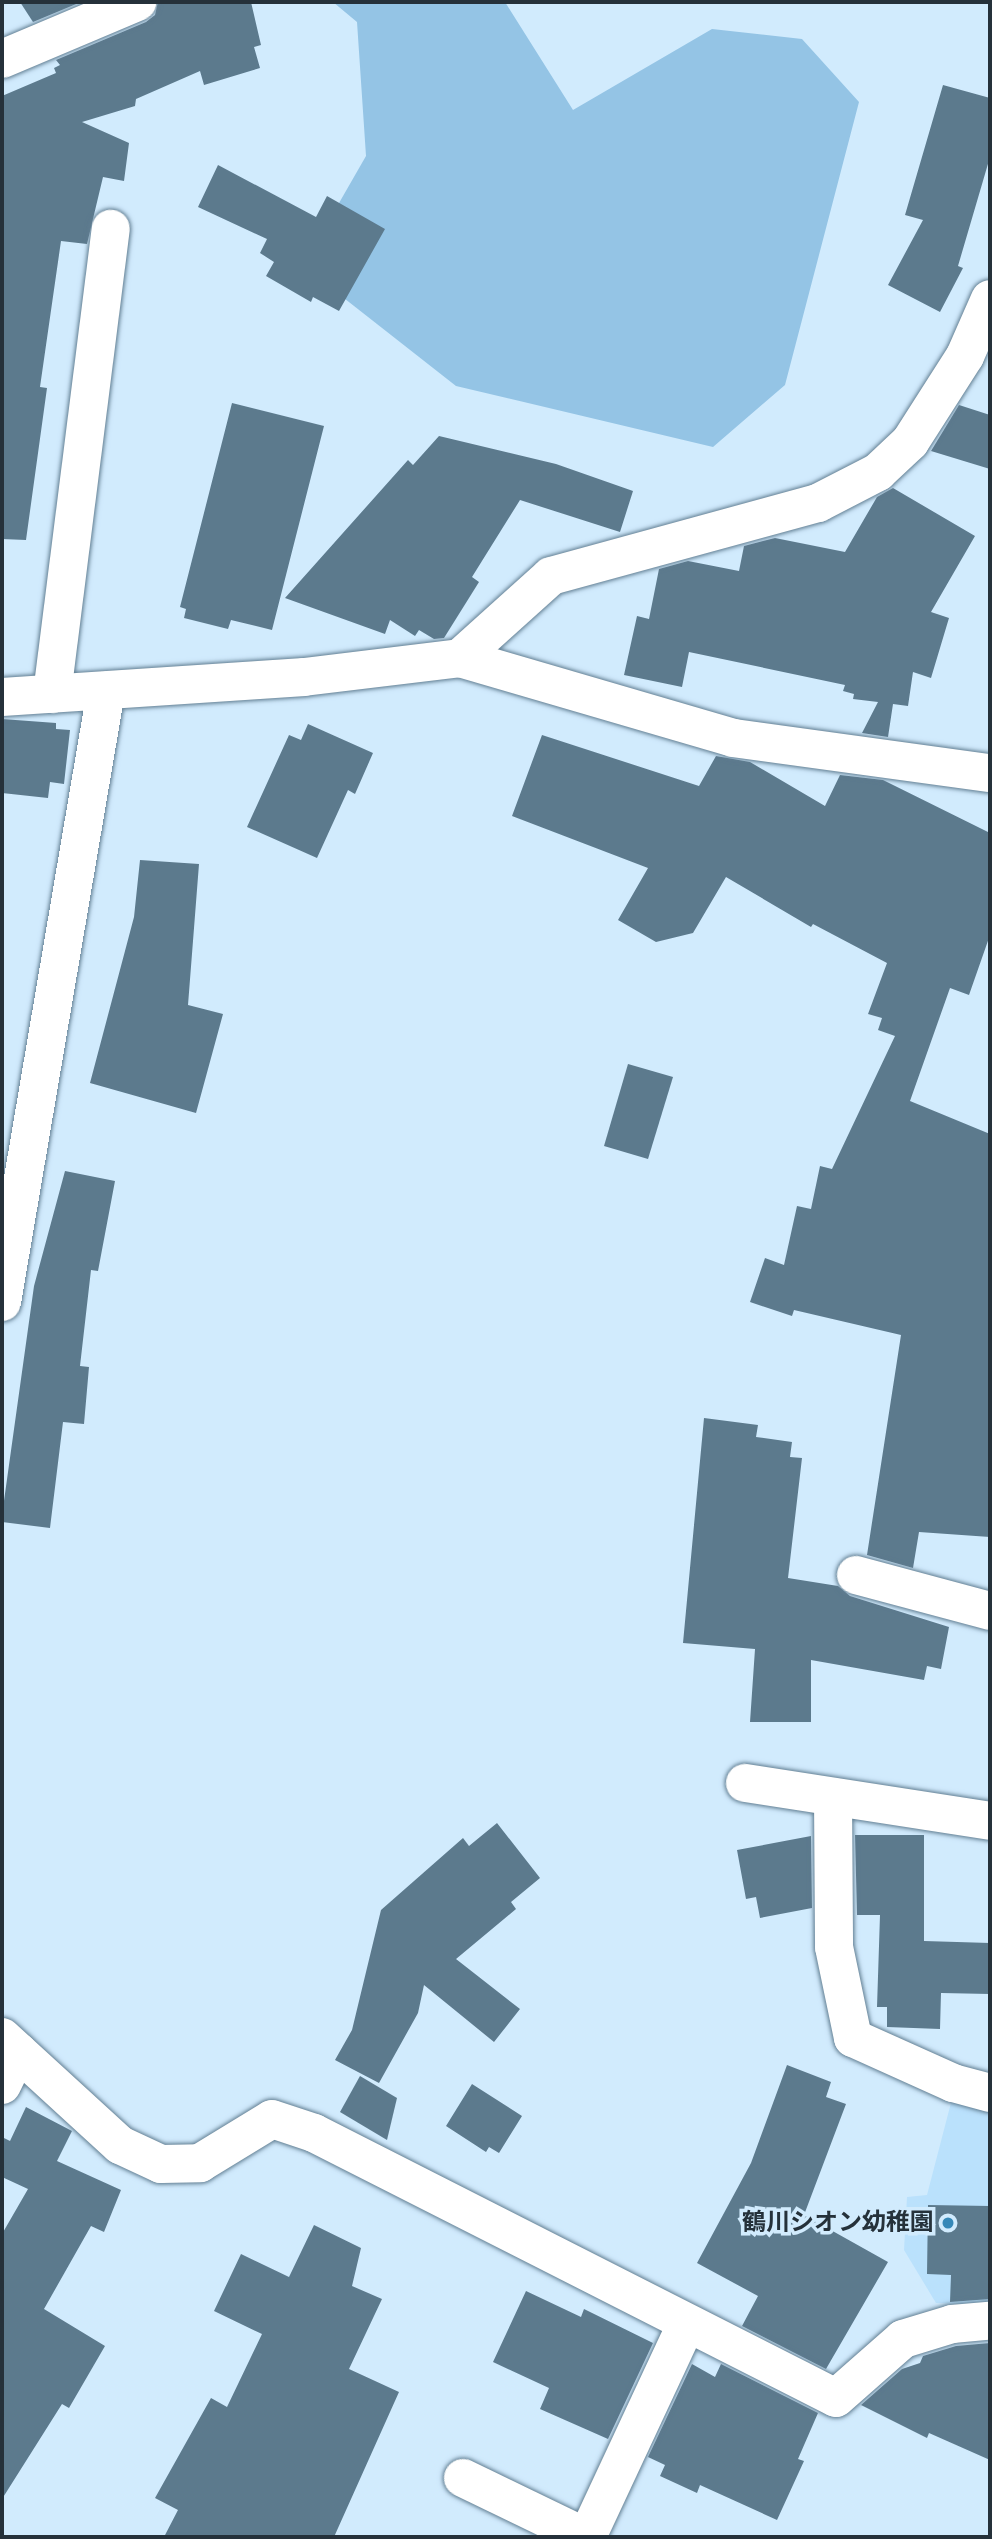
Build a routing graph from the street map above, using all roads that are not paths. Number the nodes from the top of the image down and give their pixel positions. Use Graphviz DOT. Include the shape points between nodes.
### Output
graph roads {
  1 [pos="136,2"];
  2 [pos="2,59"];
  3 [pos="111,229"];
  4 [pos="990,299"];
  5 [pos="460,658"];
  6 [pos="106,691"];
  7 [pos="51,694"];
  8 [pos="2,697"];
  9 [pos="985,772"];
  10 [pos="2,1302"];
  11 [pos="856,1575"];
  12 [pos="990,1611"];
  13 [pos="745,1783"];
  14 [pos="833,1797"];
  15 [pos="990,1821"];
  16 [pos="7,2058"];
  17 [pos="990,2093"];
  18 [pos="990,2321"];
  19 [pos="686,2325"];
  20 [pos="463,2478"];
  21 [pos="586,2537"];
  1 -- 2 [label="street"];
  3 -- 7 [label="street"];
  4 -- 5 [label="street" via="965,356 910,442 878,472 818,503 551,576"];
  5 -- 6 [label="street" via="304,677"];
  5 -- 9 [label="street" via="733,738"];
  6 -- 7 [label="street"];
  6 -- 10 [label="street"];
  7 -- 8 [label="street"];
  11 -- 12 [label="street"];
  13 -- 14 [label="street"];
  14 -- 15 [label="street"];
  14 -- 17 [label="street" via="834,1947 853,2038 953,2083"];
  16 -- 19 [label="street" via="120,2145 161,2164 200,2163 272,2119 314,2133"];
  18 -- 19 [label="street" via="952,2324 903,2339 836,2398"];
  19 -- 21 [label="street"];
  20 -- 21 [label="street"];
}
